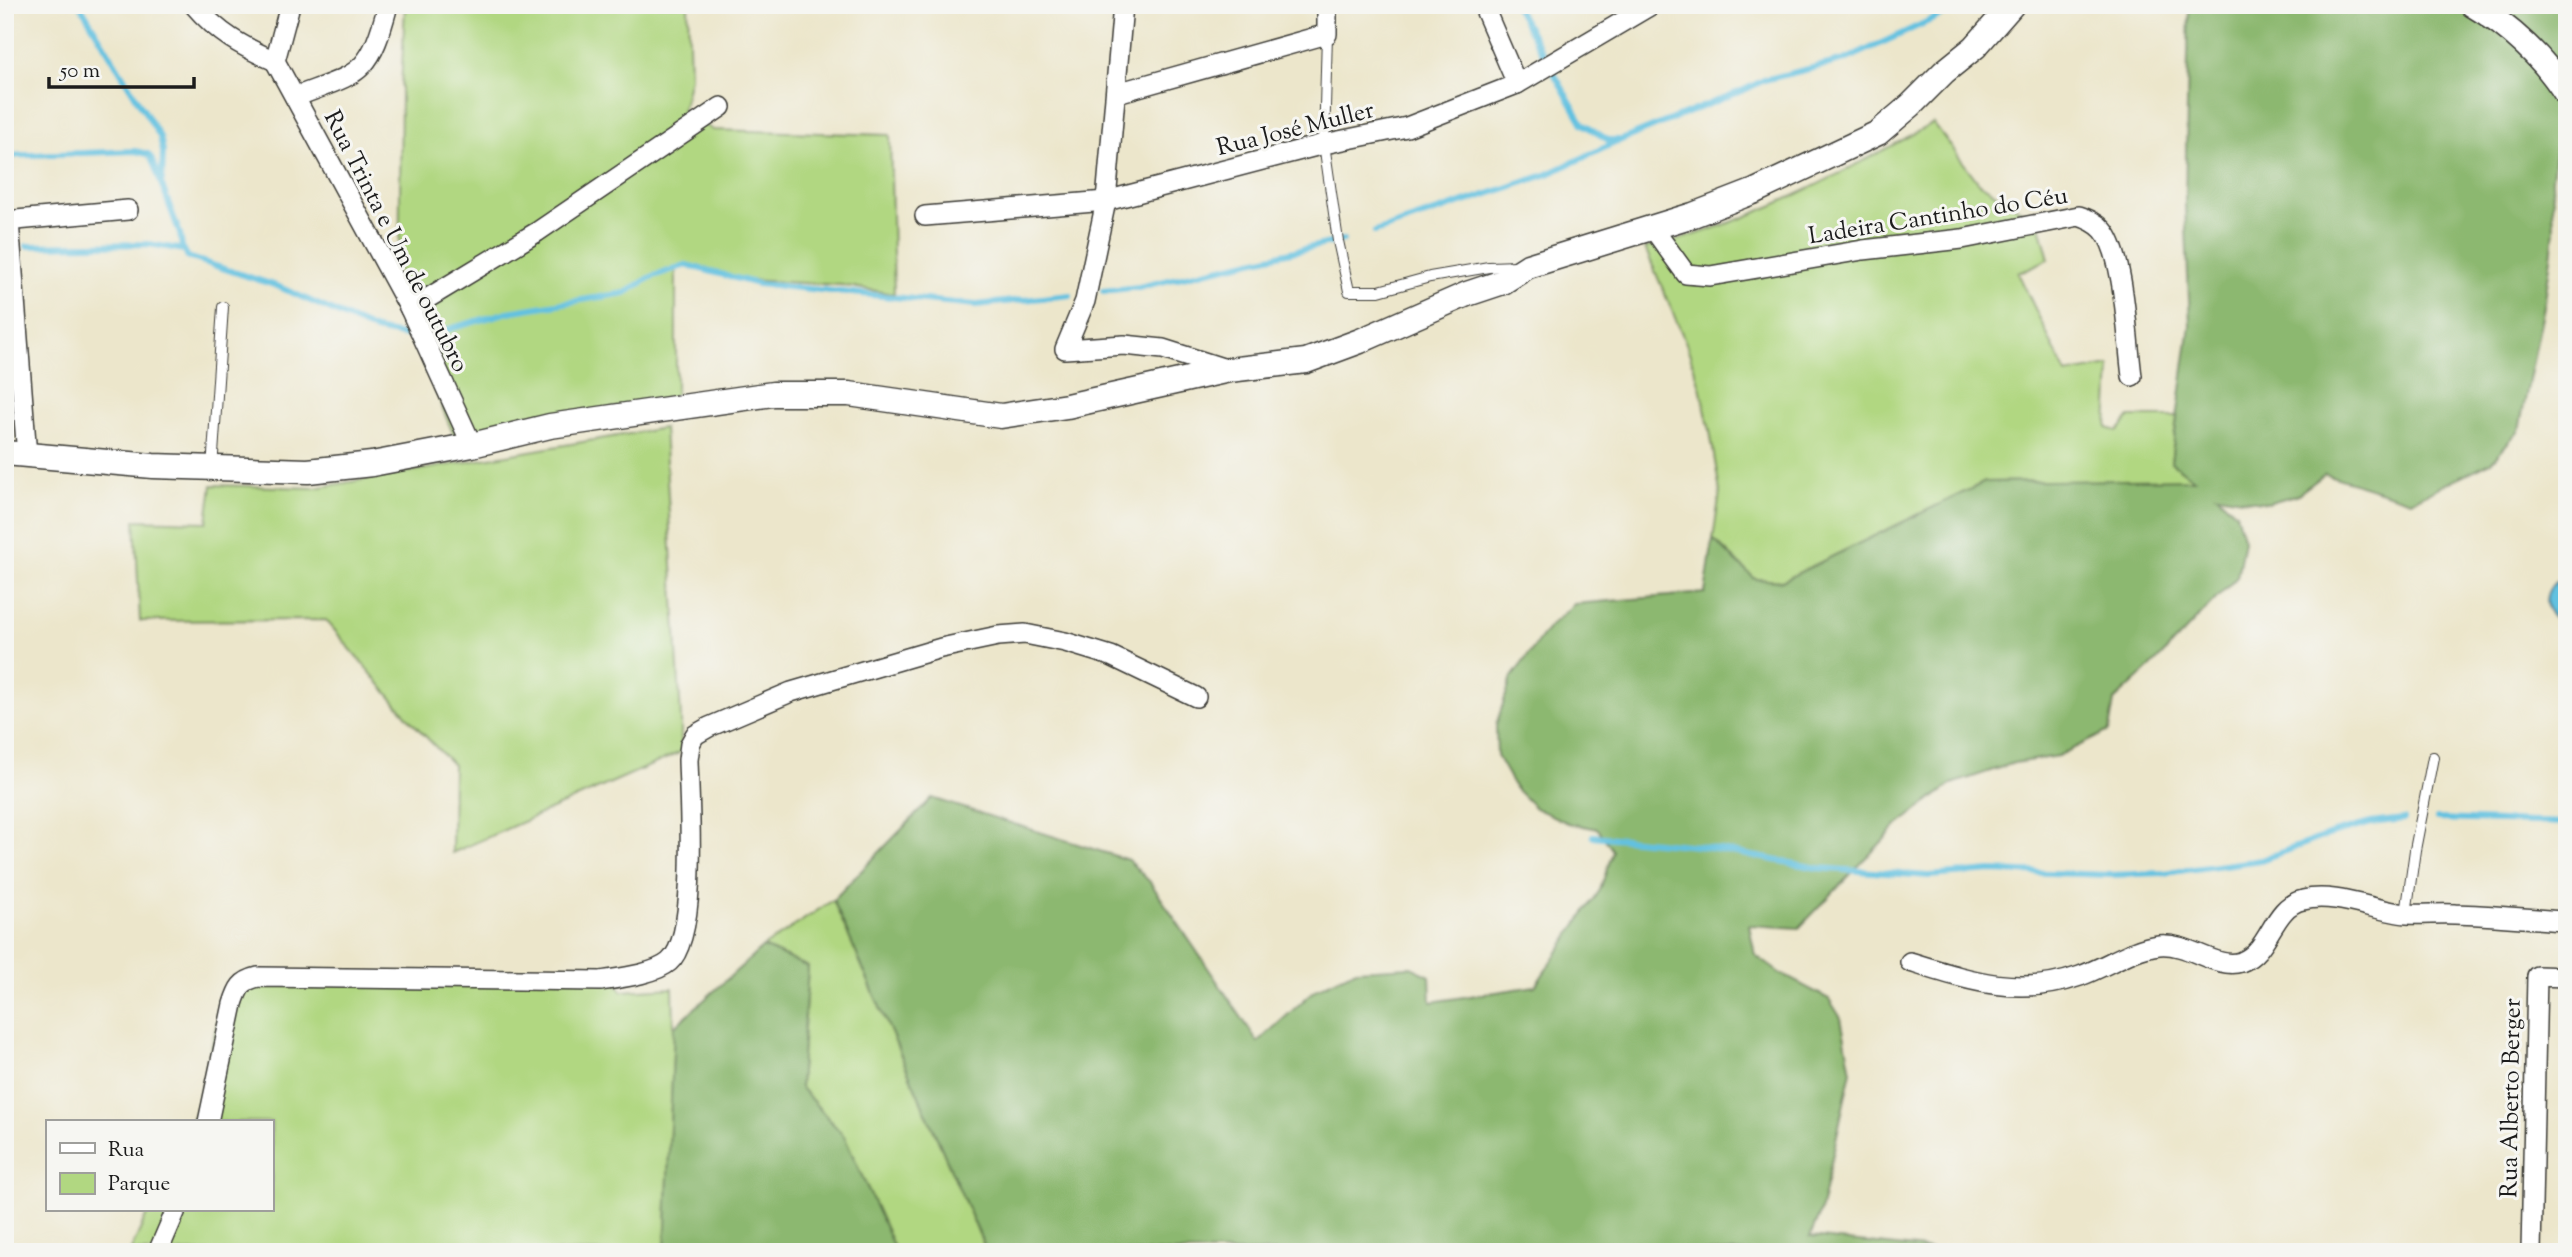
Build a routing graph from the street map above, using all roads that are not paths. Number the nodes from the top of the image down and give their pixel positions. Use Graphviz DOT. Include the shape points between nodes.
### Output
graph roads {
  1 [pos="194,5"];
  2 [pos="290,5"];
  3 [pos="388,5"];
  4 [pos="1124,5"];
  5 [pos="1326,5"];
  6 [pos="1483,5"];
  7 [pos="1651,5"];
  8 [pos="2012,5"];
  9 [pos="2473,5"];
  10 [pos="1327,34"];
  11 [pos="275,61"];
  12 [pos="1517,84"];
  13 [pos="1117,93"];
  14 [pos="2567,95"];
  15 [pos="295,97"];
  16 [pos="721,107"];
  17 [pos="1324,144"];
  18 [pos="1106,201"];
  19 [pos="128,209"];
  20 [pos="925,216"];
  21 [pos="7,221"];
  22 [pos="1652,227"];
  23 [pos="1528,266"];
  24 [pos="223,307"];
  25 [pos="410,309"];
  26 [pos="1229,370"];
  27 [pos="2132,376"];
  28 [pos="472,445"];
  29 [pos="16,455"];
  30 [pos="212,469"];
  31 [pos="1196,697"];
  32 [pos="2432,757"];
  33 [pos="2406,914"];
  34 [pos="2567,921"];
  35 [pos="1910,962"];
  36 [pos="2567,977"];
  37 [pos="208,1120"];
  38 [pos="175,1212"];
  39 [pos="158,1252"];
  40 [pos="2531,1252"];
  1 -- 11 [label="street" via="218,30"];
  2 -- 11 [label="street"];
  3 -- 15 [label="street" via="366,65"];
  4 -- 13 [label="street"];
  5 -- 10 [label="street"];
  6 -- 12 [label="street"];
  7 -- 12 [label="street, Rua José Muller"];
  8 -- 22 [label="street" via="1975,47 1878,133 1755,191"];
  9 -- 14 [label="street" via="2525,45"];
  10 -- 13 [label="street"];
  10 -- 17 [label="lane"];
  11 -- 15 [label="street, Rua Trinta e Um de outubro"];
  12 -- 17 [label="street, Rua José Muller" via="1407,127"];
  13 -- 18 [label="street"];
  15 -- 25 [label="street, Rua Trinta e Um de outubro"];
  16 -- 25 [label="street" via="537,232"];
  17 -- 18 [label="street, Rua José Muller"];
  17 -- 23 [label="lane" via="1349,291 1379,291 1430,276 1489,267"];
  18 -- 20 [label="street, Rua José Muller"];
  18 -- 26 [label="street" via="1085,302 1065,349 1124,345 1163,349"];
  19 -- 21 [label="street"];
  21 -- 29 [label="street"];
  22 -- 23 [label="street"];
  22 -- 27 [label="street, Ladeira Cantinho do Céu" via="1686,274 1710,276 1962,239 2079,216 2104,231 2118,264"];
  23 -- 26 [label="street" via="1503,282 1306,361"];
  24 -- 30 [label="lane"];
  25 -- 28 [label="street, Rua Trinta e Um de outubro"];
  26 -- 28 [label="street" via="1067,407 1000,416 849,394 773,394 550,426"];
  28 -- 30 [label="street" via="307,471"];
  29 -- 30 [label="street"];
  31 -- 37 [label="street" via="1111,656 1025,634 942,648 791,692 709,727 690,744 689,898 680,946 670,962 601,981 258,977 245,981 233,1004"];
  32 -- 33 [label="lane"];
  33 -- 34 [label="street"];
  33 -- 35 [label="street" via="2305,899 2290,904 2242,962 2221,963 2178,944 2157,945 2039,987 1962,978"];
  36 -- 40 [label="street, Rua Alberto Berger" via="2537,976"];
  38 -- 39 [label="street"];
}
